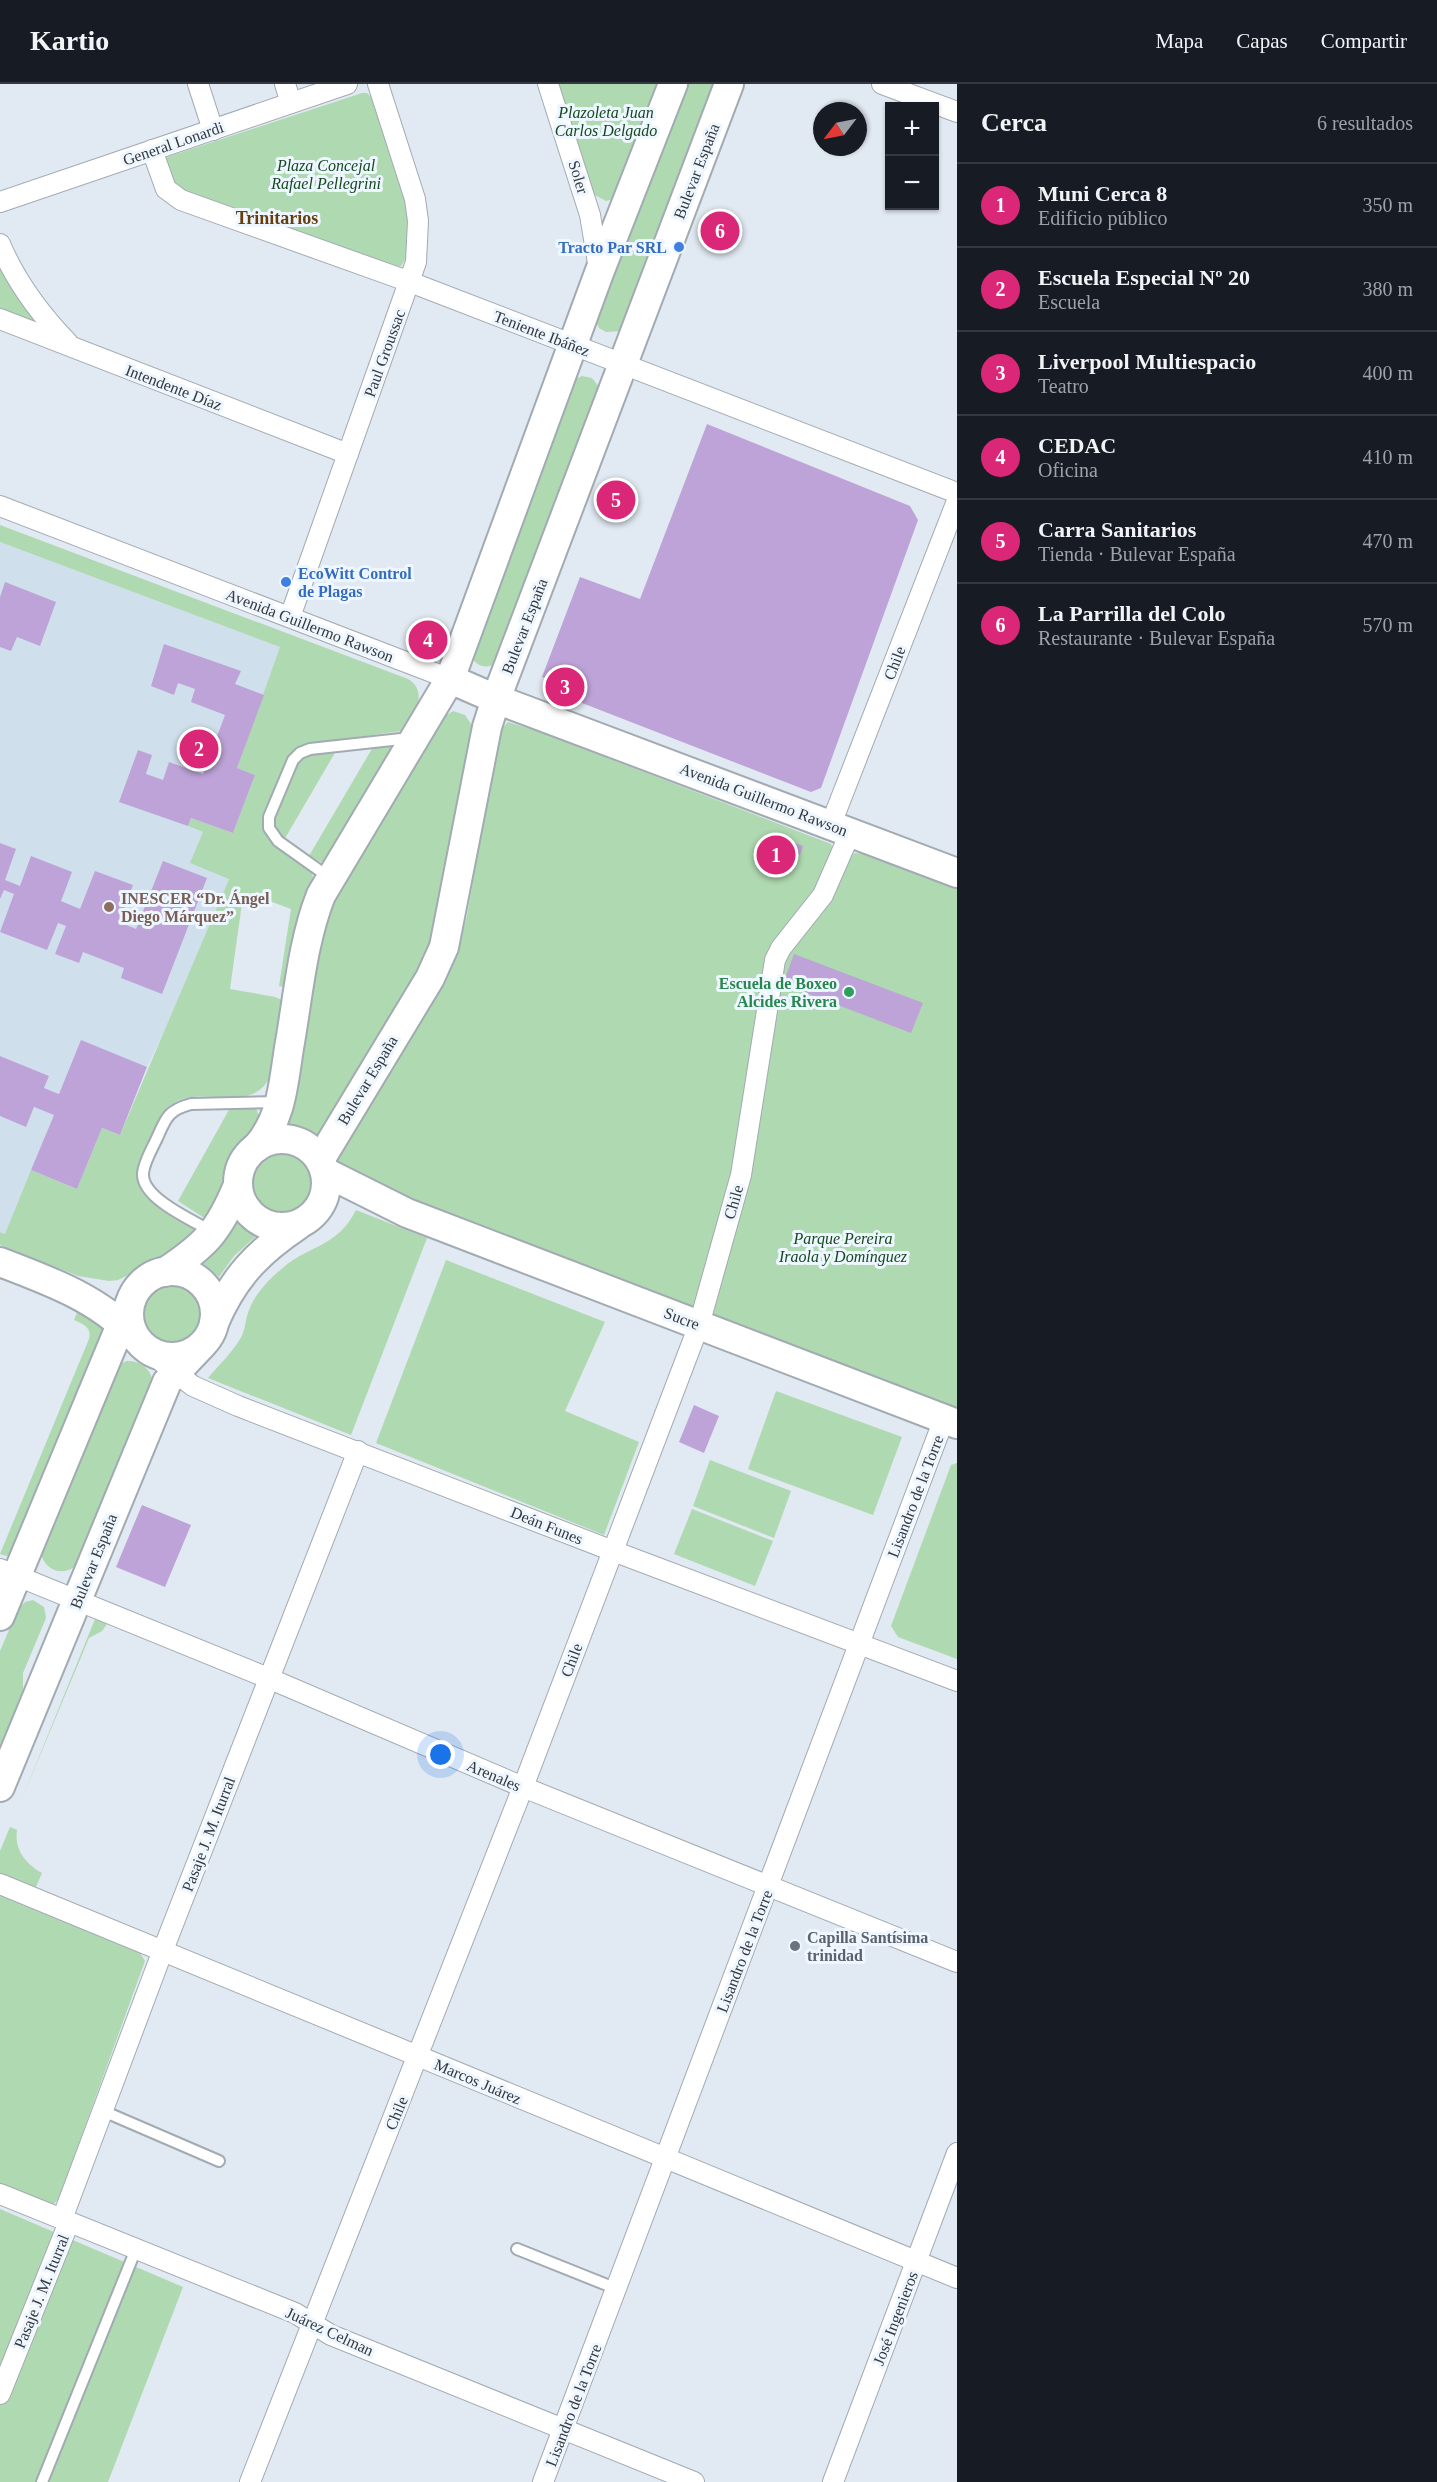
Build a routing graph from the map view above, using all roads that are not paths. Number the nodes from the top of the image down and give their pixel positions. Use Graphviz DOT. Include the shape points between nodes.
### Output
graph roads {
  1 [pos="198,84"];
  2 [pos="285,84"];
  3 [pos="346,84"];
  4 [pos="378,84"];
  5 [pos="548,84"];
  6 [pos="673,84"];
  7 [pos="729,84"];
  8 [pos="882,84"];
  9 [pos="291,103"];
  10 [pos="957,112"];
  11 [pos="213,130"];
  12 [pos="152,150"];
  13 [pos="0,202"];
  14 [pos="0,244"];
  15 [pos="599,273"];
  16 [pos="410,282"];
  17 [pos="0,319"];
  18 [pos="573,345"];
  19 [pos="72,347"];
  20 [pos="623,363"];
  21 [pos="348,454"];
  22 [pos="957,493"];
  23 [pos="957,501"];
  24 [pos="0,506"];
  25 [pos="290,617"];
  26 [pos="450,679"];
  27 [pos="496,699"];
  28 [pos="416,737"];
  29 [pos="841,828"];
  30 [pos="957,873"];
  31 [pos="330,878"];
  32 [pos="280,1102"];
  33 [pos="256,1147"];
  34 [pos="322,1166"];
  35 [pos="238,1185"];
  36 [pos="320,1208"];
  37 [pos="407,1213"];
  38 [pos="297,1226"];
  39 [pos="214,1233"];
  40 [pos="0,1262"];
  41 [pos="52,1283"];
  42 [pos="141,1310"];
  43 [pos="699,1325"];
  44 [pos="208,1334"];
  45 [pos="175,1373"];
  46 [pos="951,1422"];
  47 [pos="358,1451"];
  48 [pos="613,1551"];
  49 [pos="8,1572"];
  50 [pos="77,1600"];
  51 [pos="0,1616"];
  52 [pos="859,1644"];
  53 [pos="268,1678"];
  54 [pos="957,1681"];
  55 [pos="0,1787"];
  56 [pos="523,1787"];
  57 [pos="0,1884"];
  58 [pos="769,1885"];
  59 [pos="163,1950"];
  60 [pos="957,1962"];
  61 [pos="418,2056"];
  62 [pos="103,2111"];
  63 [pos="957,2153"];
  64 [pos="665,2160"];
  65 [pos="219,2161"];
  66 [pos="0,2194"];
  67 [pos="66,2220"];
  68 [pos="136,2249"];
  69 [pos="517,2249"];
  70 [pos="917,2262"];
  71 [pos="957,2278"];
  72 [pos="616,2289"];
  73 [pos="313,2323"];
  74 [pos="0,2394"];
  75 [pos="565,2429"];
  76 [pos="42,2482"];
  77 [pos="250,2482"];
  78 [pos="543,2482"];
  79 [pos="694,2482"];
  80 [pos="833,2482"];
  1 -- 11 [label="street"];
  2 -- 9 [label="street"];
  3 -- 9 [label="street, General Lonardi"];
  4 -- 16 [label="street, Paul Groussac" via="418,221 416,262"];
  5 -- 15 [label="street, Soler" via="590,215"];
  6 -- 15 [label="main road"];
  7 -- 20 [label="main road, Bulevar España"];
  8 -- 10 [label="street"];
  9 -- 11 [label="street, General Lonardi"];
  11 -- 12 [label="street, General Lonardi"];
  12 -- 13 [label="street, General Lonardi"];
  12 -- 16 [label="street, Teniente Ibáñez" via="166,189 181,200"];
  14 -- 19 [label="street" via="29,298"];
  15 -- 18 [label="main road"];
  16 -- 18 [label="street, Teniente Ibáñez"];
  16 -- 21 [label="street, Paul Groussac"];
  17 -- 19 [label="street, Intendente Díaz"];
  18 -- 20 [label="street, Teniente Ibáñez"];
  18 -- 26 [label="main road"];
  19 -- 21 [label="street, Intendente Díaz"];
  20 -- 22 [label="street, Teniente Ibáñez"];
  20 -- 27 [label="main road, Bulevar España"];
  21 -- 25 [label="street, Paul Groussac"];
  23 -- 29 [label="street, Chile"];
  24 -- 25 [label="street, Avenida Guillermo Rawson"];
  25 -- 26 [label="street, Avenida Guillermo Rawson"];
  26 -- 27 [label="main road, Avenida Guillermo Rawson"];
  26 -- 28 [label="main road"];
  27 -- 29 [label="main road, Avenida Guillermo Rawson"];
  27 -- 34 [label="main road, Bulevar España" via="487,727 444,947"];
  28 -- 31 [label="main road"];
  28 -- 31 [label="lane" via="310,749 293,760 268,828 279,841"];
  29 -- 30 [label="main road, Avenida Guillermo Rawson"];
  29 -- 43 [label="street, Chile" via="823,895 775,960 741,1175"];
  31 -- 32 [label="main road" via="310,929"];
  32 -- 33 [label="main road" via="270,1131"];
  32 -- 39 [label="lane" via="191,1104 178,1108 165,1120 143,1170 143,1181 152,1196"];
  33 -- 34 [label="main road" via="273,1140 291,1140 302,1144"];
  33 -- 35 [label="main road" via="246,1157"];
  34 -- 36 [label="main road" via="326,1190"];
  34 -- 37 [label="main road, Sucre"];
  35 -- 38 [label="main road" via="240,1198 257,1220 269,1226"];
  35 -- 39 [label="main road"];
  36 -- 37 [label="main road, Sucre" via="349,1199"];
  36 -- 38 [label="main road"];
  37 -- 43 [label="main road, Sucre"];
  38 -- 44 [label="main road, Bulevar España" via="274,1241 243,1272"];
  39 -- 42 [label="main road" via="187,1257"];
  40 -- 41 [label="main road, Deán Funes"];
  41 -- 42 [label="main road, Deán Funes" via="114,1290"];
  41 -- 42 [label="main road, Deán Funes" via="109,1313"];
  42 -- 44 [label="main road" via="159,1356 192,1353"];
  42 -- 44 [label="main road" via="185,1274 203,1284 213,1302"];
  42 -- 45 [label="street, Deán Funes"];
  42 -- 49 [label="main road"];
  43 -- 46 [label="main road, Sucre"];
  43 -- 48 [label="street, Chile"];
  44 -- 45 [label="main road, Bulevar España"];
  45 -- 47 [label="street, Deán Funes" via="238,1406"];
  45 -- 50 [label="main road, Bulevar España" via="167,1382"];
  46 -- 52 [label="street, Lisandro de la Torre"];
  47 -- 48 [label="street, Deán Funes"];
  47 -- 53 [label="street, Pasaje J. M. Iturral"];
  48 -- 52 [label="street, Deán Funes"];
  48 -- 56 [label="street, Chile"];
  49 -- 50 [label="street, Arenales"];
  49 -- 51 [label="main road"];
  50 -- 53 [label="street, Arenales"];
  50 -- 55 [label="main road, Bulevar España"];
  52 -- 54 [label="street, Deán Funes"];
  52 -- 58 [label="street, Lisandro de la Torre"];
  53 -- 56 [label="street, Arenales"];
  53 -- 59 [label="street, Pasaje J. M. Iturral"];
  56 -- 58 [label="street, Arenales"];
  56 -- 61 [label="street, Chile"];
  57 -- 59 [label="street, Marcos Juárez"];
  58 -- 60 [label="street, Arenales"];
  58 -- 64 [label="street, Lisandro de la Torre"];
  59 -- 61 [label="street, Marcos Juárez"];
  59 -- 62 [label="street, Pasaje J. M. Iturral"];
  61 -- 64 [label="street, Marcos Juárez"];
  61 -- 73 [label="street, Chile"];
  62 -- 65 [label="lane"];
  62 -- 67 [label="street, Pasaje J. M. Iturral"];
  63 -- 70 [label="street, José Ingenieros"];
  64 -- 70 [label="street, Marcos Juárez"];
  64 -- 72 [label="street, Lisandro de la Torre"];
  66 -- 67 [label="street, Juárez Celman"];
  67 -- 68 [label="street, Juárez Celman"];
  67 -- 74 [label="street, Pasaje J. M. Iturral"];
  68 -- 73 [label="street, Juárez Celman"];
  68 -- 76 [label="lane"];
  69 -- 72 [label="lane"];
  70 -- 71 [label="street, Marcos Juárez"];
  70 -- 80 [label="street, José Ingenieros"];
  72 -- 75 [label="street, Lisandro de la Torre"];
  73 -- 75 [label="street, Juárez Celman" via="331,2335"];
  73 -- 77 [label="street, Chile"];
  75 -- 78 [label="street, Lisandro de la Torre"];
  75 -- 79 [label="street, Juárez Celman"];
}
